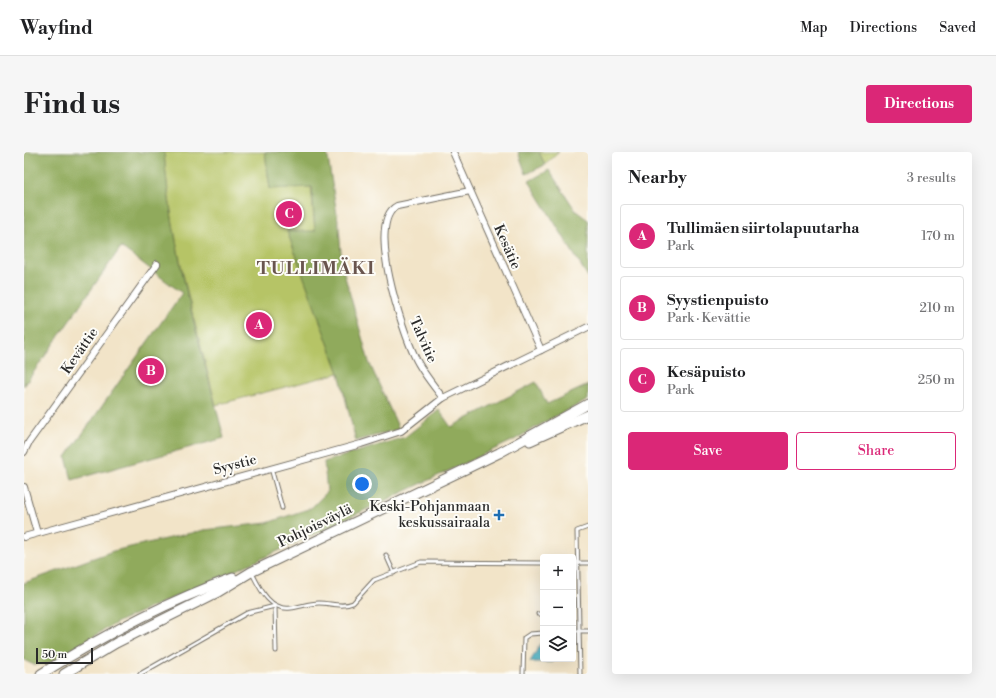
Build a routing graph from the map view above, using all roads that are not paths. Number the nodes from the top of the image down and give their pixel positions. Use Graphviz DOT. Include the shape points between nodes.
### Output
graph roads {
  1 [pos="454,152"];
  2 [pos="470,191"];
  3 [pos="157,264"];
  4 [pos="588,327"];
  5 [pos="541,350"];
  6 [pos="443,398"];
  7 [pos="588,404"];
  8 [pos="588,415"];
  9 [pos="24,452"];
  10 [pos="499,453"];
  11 [pos="271,468"];
  12 [pos="24,487"];
  13 [pos="282,508"];
  14 [pos="588,527"];
  15 [pos="36,533"];
  16 [pos="24,537"];
  17 [pos="386,555"];
  18 [pos="540,563"];
  19 [pos="578,563"];
  20 [pos="588,563"];
  21 [pos="251,572"];
  22 [pos="394,573"];
  23 [pos="275,606"];
  24 [pos="578,614"];
  25 [pos="578,631"];
  26 [pos="588,631"];
  27 [pos="540,633"];
  28 [pos="276,651"];
  29 [pos="145,672"];
  30 [pos="41,674"];
  31 [pos="64,674"];
  32 [pos="140,674"];
  33 [pos="523,674"];
  34 [pos="580,674"];
  1 -- 2 [label="street, Kesätie"];
  2 -- 5 [label="street, Kesätie"];
  2 -- 6 [label="street, Talvitie" via="397,206 392,209 386,220 385,248 393,296 415,357"];
  3 -- 9 [label="street, Kevättie" via="28,442"];
  4 -- 5 [label="street"];
  5 -- 6 [label="street"];
  6 -- 11 [label="street, Syystie" via="401,431"];
  7 -- 10 [label="main road, Pohjoisväylä"];
  8 -- 10 [label="main road, Pohjoisväylä"];
  10 -- 21 [label="main road, Pohjoisväylä"];
  11 -- 13 [label="lane"];
  11 -- 15 [label="street, Syystie"];
  12 -- 15 [label="street"];
  14 -- 19 [label="lane" via="577,531"];
  15 -- 16 [label="street, Syystie"];
  17 -- 22 [label="lane"];
  18 -- 22 [label="lane" via="436,561 416,564"];
  19 -- 20 [label="lane"];
  19 -- 24 [label="lane"];
  21 -- 23 [label="lane"];
  21 -- 30 [label="main road, Pohjoisväylä" via="152,611 95,641"];
  21 -- 31 [label="main road, Pohjoisväylä" via="218,592 116,643"];
  22 -- 23 [label="lane" via="374,580 353,603 348,605 320,603 284,608"];
  23 -- 28 [label="lane"];
  23 -- 29 [label="lane" via="247,613"];
  24 -- 25 [label="lane"];
  25 -- 26 [label="lane"];
  25 -- 34 [label="lane"];
  27 -- 33 [label="lane" via="530,634 524,638"];
  29 -- 32 [label="lane"];
}
